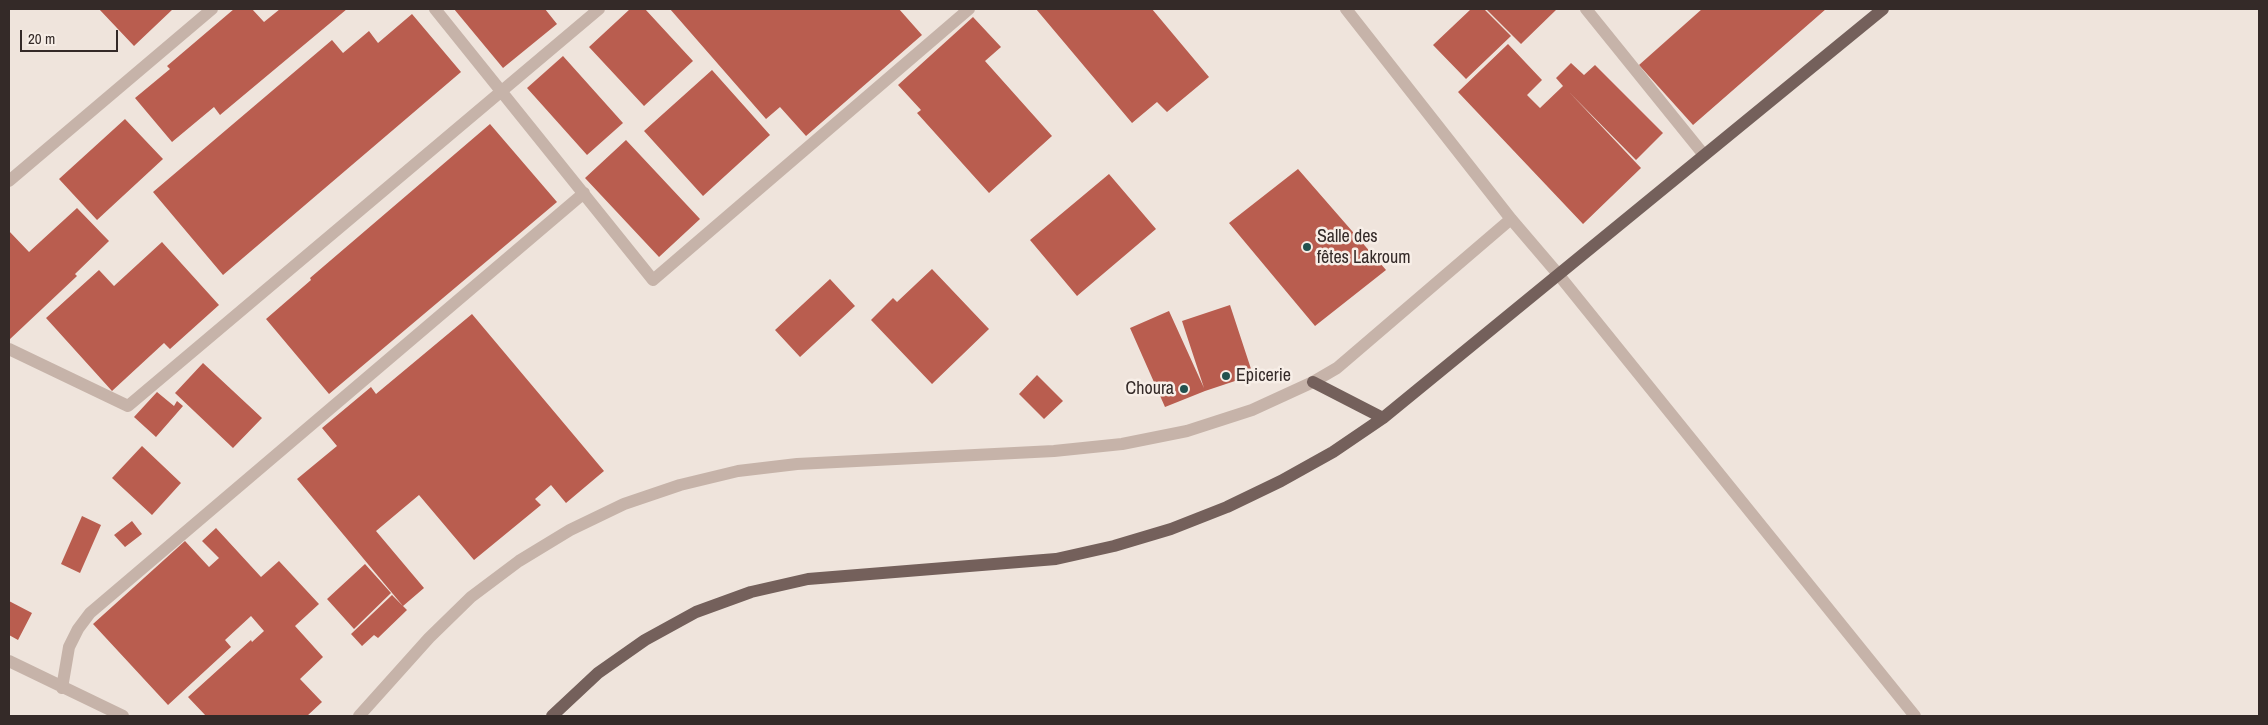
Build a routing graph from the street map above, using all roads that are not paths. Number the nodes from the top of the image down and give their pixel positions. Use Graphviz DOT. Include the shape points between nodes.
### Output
graph roads {
  1 [pos="212,9"];
  2 [pos="435,9"];
  3 [pos="599,9"];
  4 [pos="969,9"];
  5 [pos="1346,9"];
  6 [pos="1586,9"];
  7 [pos="1883,9"];
  8 [pos="500,91"];
  9 [pos="1704,154"];
  10 [pos="9,181"];
  11 [pos="584,193"];
  12 [pos="1511,219"];
  13 [pos="1558,274"];
  14 [pos="9,350"];
  15 [pos="1313,382"];
  16 [pos="1383,418"];
  17 [pos="9,661"];
  18 [pos="62,688"];
  19 [pos="124,716"];
  20 [pos="359,716"];
  21 [pos="552,716"];
  22 [pos="1915,716"];
  1 -- 10 [label="street"];
  2 -- 8 [label="street"];
  3 -- 8 [label="street"];
  4 -- 11 [label="street" via="653,280"];
  5 -- 12 [label="street"];
  6 -- 9 [label="street"];
  7 -- 9 [label="main road"];
  8 -- 11 [label="street"];
  8 -- 14 [label="street" via="128,406"];
  9 -- 13 [label="main road"];
  11 -- 18 [label="street" via="90,613 69,647"];
  12 -- 13 [label="street"];
  12 -- 15 [label="street" via="1355,354"];
  13 -- 16 [label="main road"];
  13 -- 22 [label="street"];
  15 -- 16 [label="main road"];
  15 -- 20 [label="street" via="1252,410 1187,431 1122,444 1054,451 797,464 738,471 661,491 624,504 570,530 519,561 472,597 429,638"];
  16 -- 21 [label="main road" via="1333,452 1227,507 1114,546 1056,559 808,579 751,592 696,612 645,640 598,673"];
  17 -- 18 [label="street"];
  18 -- 19 [label="street"];
}
